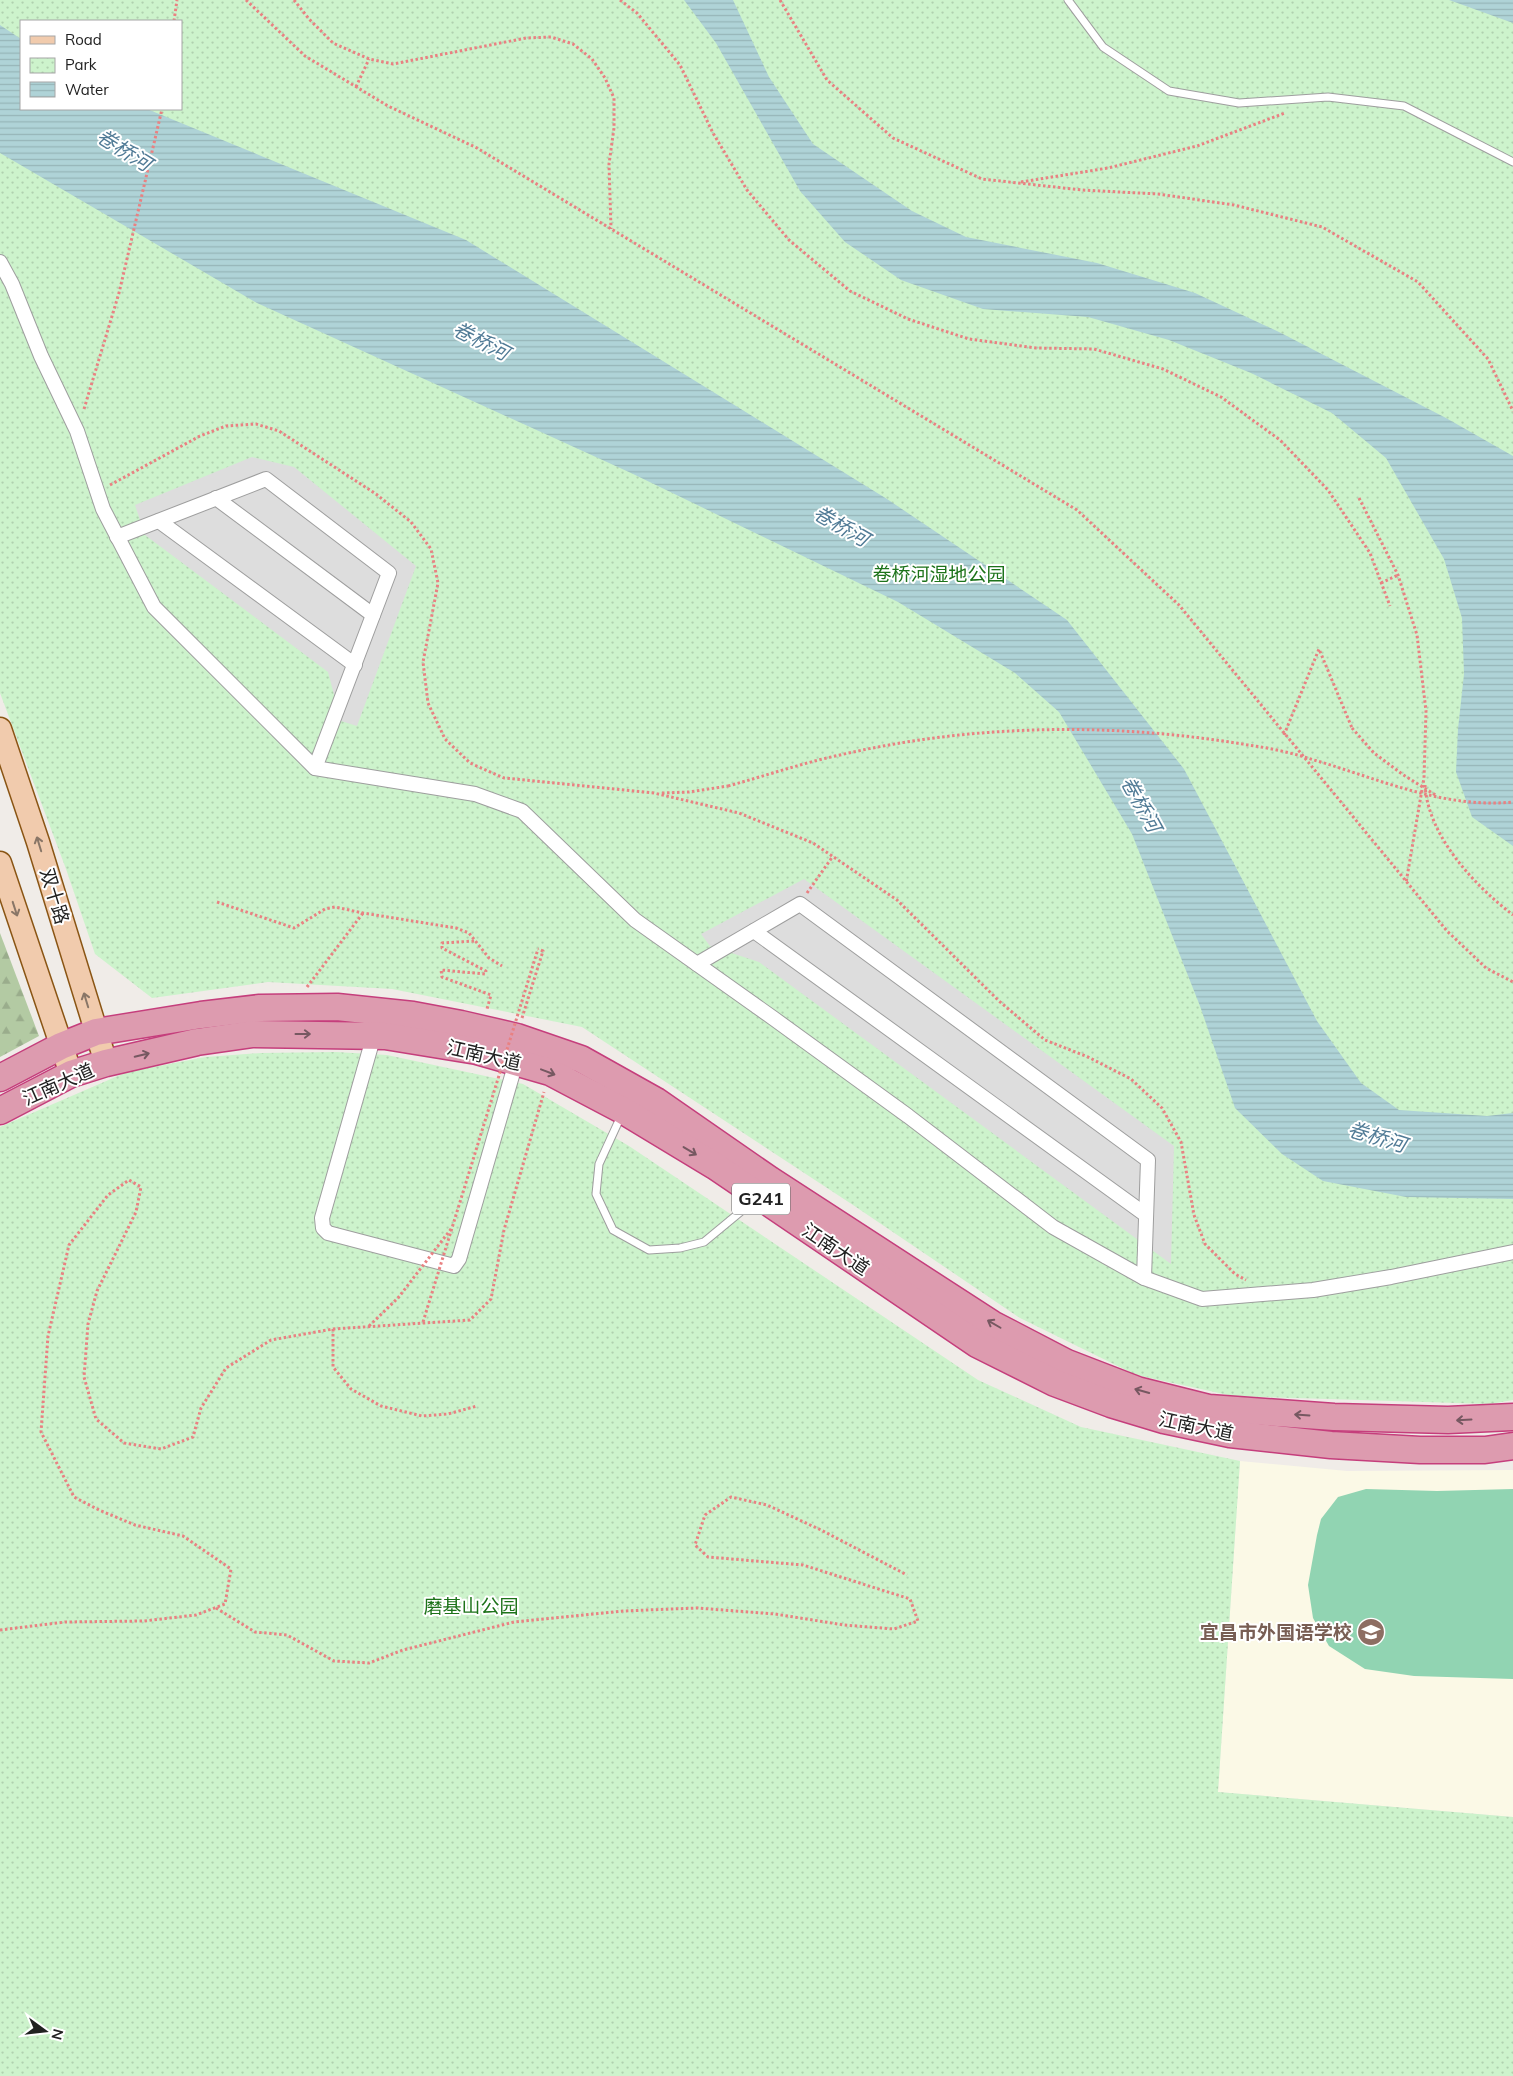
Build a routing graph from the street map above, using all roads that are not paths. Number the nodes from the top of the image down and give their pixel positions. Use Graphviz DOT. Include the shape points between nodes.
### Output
graph roads {
  1 [pos="1068,0"];
  2 [pos="1513,162"];
  3 [pos="0,262"];
  4 [pos="216,498"];
  5 [pos="159,521"];
  6 [pos="117,537"];
  7 [pos="373,615"];
  8 [pos="355,665"];
  9 [pos="0,729"];
  10 [pos="315,768"];
  11 [pos="0,863"];
  12 [pos="754,931"];
  13 [pos="697,964"];
  14 [pos="96,1032"];
  15 [pos="374,1035"];
  16 [pos="61,1046"];
  17 [pos="516,1049"];
  18 [pos="106,1063"];
  19 [pos="71,1074"];
  20 [pos="0,1078"];
  21 [pos="0,1110"];
  22 [pos="624,1112"];
  23 [pos="758,1197"];
  24 [pos="1146,1214"];
  25 [pos="1513,1252"];
  26 [pos="1144,1278"];
  27 [pos="1513,1417"];
  28 [pos="1513,1446"];
  1 -- 2 [label="lane" via="1103,47 1169,91 1239,103 1328,97 1404,106"];
  3 -- 6 [label="street" via="77,431 103,509"];
  4 -- 5 [label="street"];
  4 -- 7 [label="street"];
  4 -- 7 [label="street" via="266,479 388,573"];
  5 -- 6 [label="street"];
  5 -- 8 [label="street"];
  6 -- 10 [label="street" via="154,607"];
  7 -- 8 [label="street"];
  8 -- 10 [label="street"];
  14 -- 9 [label="main road, 双十路, one-way"];
  10 -- 13 [label="street" via="475,794 522,811 634,920"];
  11 -- 16 [label="main road, one-way"];
  12 -- 13 [label="street"];
  12 -- 24 [label="street"];
  12 -- 24 [label="street" via="800,904 1148,1160"];
  13 -- 26 [label="street" via="908,1116 1054,1228"];
  14 -- 16 [label="highway, 江南大道 / G241"];
  14 -- 17 [label="highway, 江南大道 / G241" via="201,1014 260,1008 337,1006 413,1015 482,1029"];
  14 -- 18 [label="main road, 双十路"];
  15 -- 17 [label="highway, 江南大道 / G241" via="477,1050"];
  15 -- 17 [label="street" via="322,1218 323,1228 328,1233 454,1266 459,1259"];
  18 -- 15 [label="highway, 江南大道 / G241, one-way" via="197,1042 253,1034"];
  16 -- 19 [label="main road"];
  16 -- 20 [label="highway, 江南大道 / G241"];
  17 -- 22 [label="highway, 江南大道 / G241, one-way" via="550,1072"];
  27 -- 17 [label="highway, 江南大道 / G241, one-way" via="1448,1420 1334,1417 1209,1408 1137,1390 1067,1363 992,1324 770,1180 656,1101 581,1059"];
  18 -- 19 [label="highway, 江南大道 / G241"];
  19 -- 21 [label="highway, 江南大道 / G241"];
  22 -- 23 [label="highway, 江南大道 / G241, one-way" via="715,1166"];
  22 -- 23 [label="lane" via="599,1164 596,1194 613,1230 650,1250 680,1248 704,1242"];
  23 -- 28 [label="highway, 江南大道 / G241" via="977,1344 1056,1383 1111,1404 1164,1420 1230,1434 1331,1446 1420,1450 1485,1450"];
  24 -- 26 [label="street"];
  25 -- 26 [label="street" via="1390,1278 1312,1290 1202,1299"];
}
